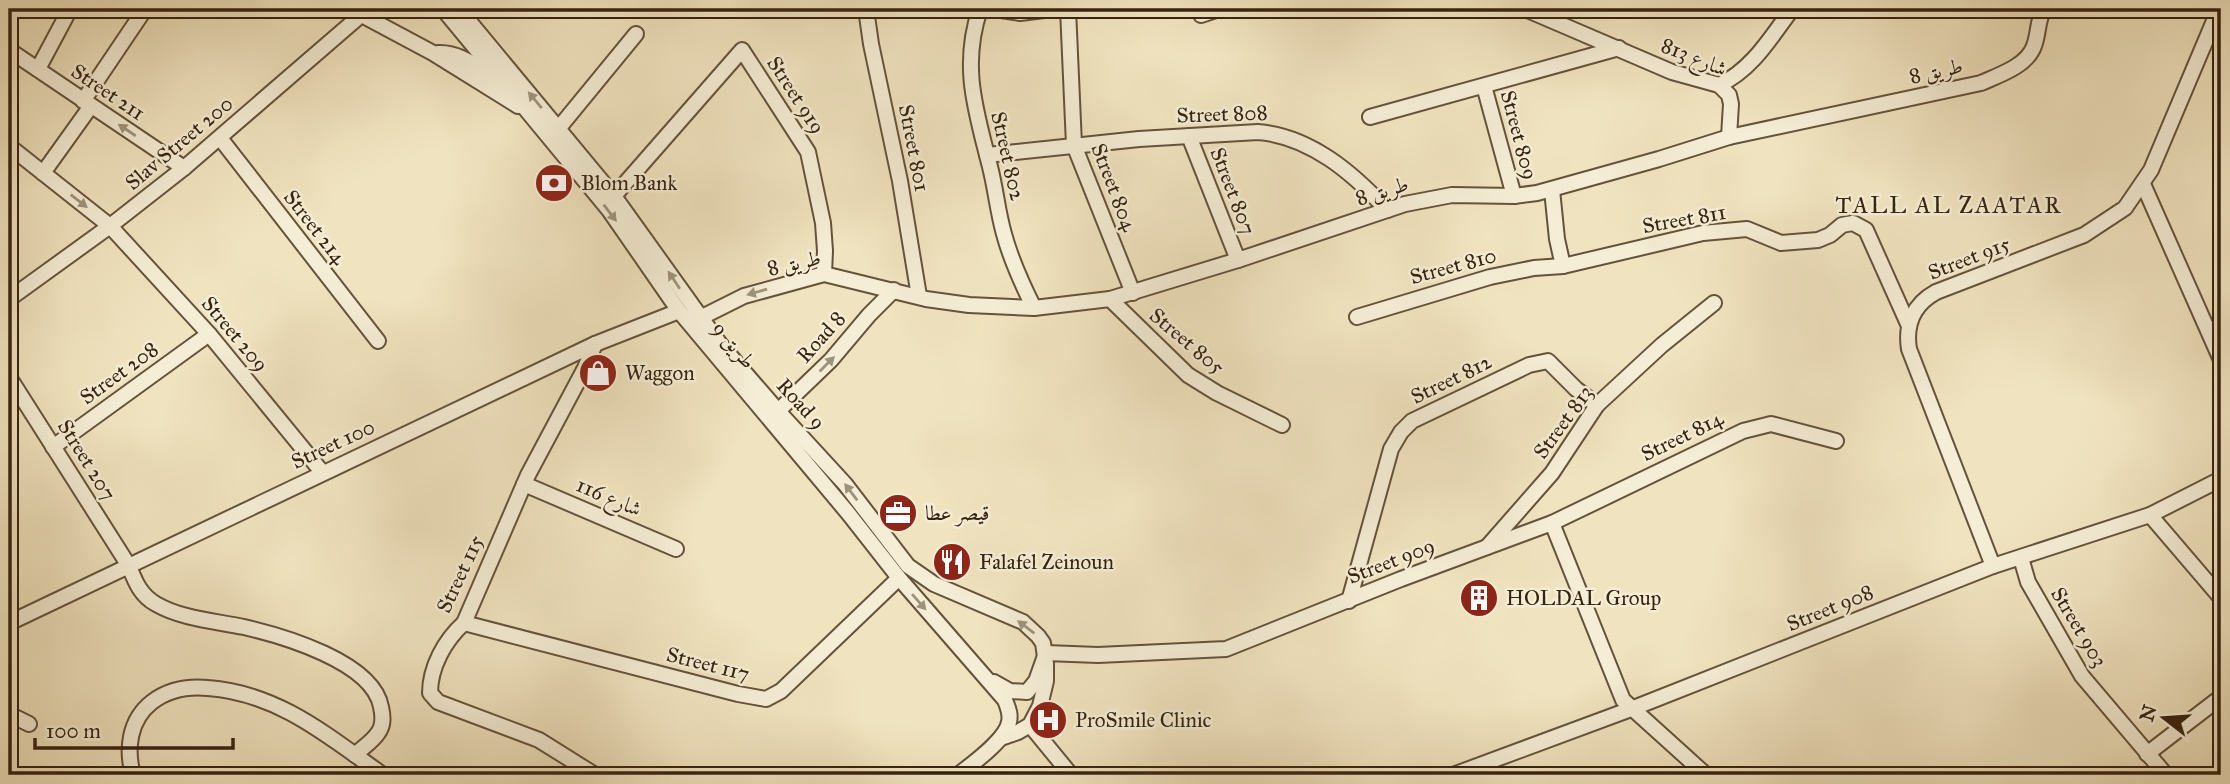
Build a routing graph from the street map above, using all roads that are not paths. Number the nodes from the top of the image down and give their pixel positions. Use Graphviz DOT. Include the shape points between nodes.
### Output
graph roads {
  1 [pos="70,9"];
  2 [pos="145,9"];
  3 [pos="866,9"];
  4 [pos="980,9"];
  5 [pos="995,9"];
  6 [pos="1052,9"];
  7 [pos="1068,9"];
  8 [pos="1219,9"];
  9 [pos="1525,9"];
  10 [pos="1791,9"];
  11 [pos="2044,9"];
  12 [pos="2219,9"];
  13 [pos="451,10"];
  14 [pos="361,11"];
  15 [pos="1201,15"];
  16 [pos="636,34"];
  17 [pos="1619,48"];
  18 [pos="433,53"];
  19 [pos="11,57"];
  20 [pos="38,69"];
  21 [pos="506,85"];
  22 [pos="1719,85"];
  23 [pos="1484,86"];
  24 [pos="87,103"];
  25 [pos="529,113"];
  26 [pos="1370,117"];
  27 [pos="558,129"];
  28 [pos="1189,136"];
  29 [pos="1729,137"];
  30 [pos="220,138"];
  31 [pos="1074,145"];
  32 [pos="9,146"];
  33 [pos="987,155"];
  34 [pos="184,168"];
  35 [pos="43,173"];
  36 [pos="2143,184"];
  37 [pos="1552,190"];
  38 [pos="614,196"];
  39 [pos="1514,196"];
  40 [pos="1387,210"];
  41 [pos="110,226"];
  42 [pos="1238,260"];
  43 [pos="1563,266"];
  44 [pos="824,274"];
  45 [pos="894,290"];
  46 [pos="1133,293"];
  47 [pos="919,296"];
  48 [pos="9,299"];
  49 [pos="1110,299"];
  50 [pos="1714,303"];
  51 [pos="1034,308"];
  52 [pos="679,311"];
  53 [pos="1357,317"];
  54 [pos="699,318"];
  55 [pos="1909,327"];
  56 [pos="209,334"];
  57 [pos="378,341"];
  58 [pos="595,344"];
  59 [pos="2221,360"];
  60 [pos="9,377"];
  61 [pos="1597,405"];
  62 [pos="778,411"];
  63 [pos="1283,425"];
  64 [pos="1836,441"];
  65 [pos="53,447"];
  66 [pos="322,472"];
  67 [pos="2221,479"];
  68 [pos="524,484"];
  69 [pos="2150,515"];
  70 [pos="1552,523"];
  71 [pos="1486,548"];
  72 [pos="676,549"];
  73 [pos="2021,558"];
  74 [pos="129,566"];
  75 [pos="1993,566"];
  76 [pos="899,578"];
  77 [pos="2221,598"];
  78 [pos="1349,601"];
  79 [pos="9,623"];
  80 [pos="464,623"];
  81 [pos="1046,653"];
  82 [pos="984,677"];
  83 [pos="2221,697"];
  84 [pos="1631,709"];
  85 [pos="9,714"];
  86 [pos="29,724"];
  87 [pos="1030,725"];
  88 [pos="1001,738"];
  89 [pos="2147,754"];
  90 [pos="355,755"];
  91 [pos="133,775"];
  92 [pos="383,775"];
  93 [pos="595,775"];
  94 [pos="958,775"];
  95 [pos="1071,775"];
  96 [pos="1453,775"];
  97 [pos="1706,775"];
  98 [pos="2166,775"];
  1 -- 20 [label="street"];
  2 -- 24 [label="street"];
  3 -- 47 [label="street, Street 801"];
  4 -- 33 [label="street, Street 802" via="969,64"];
  5 -- 6 [label="street" via="1020,13"];
  7 -- 31 [label="street, Street 804"];
  8 -- 15 [label="street"];
  9 -- 17 [label="street, شارع 813"];
  10 -- 22 [label="street" via="1754,59"];
  11 -- 29 [label="street, طريق 8" via="2034,48 2027,57 1981,83"];
  12 -- 36 [label="street, Street 915"];
  13 -- 21 [label="street, 9 طريق"];
  27 -- 13 [label="street, Road 9, one-way"];
  14 -- 18 [label="street"];
  14 -- 30 [label="street, Slav Street 200"];
  16 -- 27 [label="street"];
  17 -- 22 [label="street, شارع 813" via="1672,72"];
  17 -- 23 [label="street"];
  18 -- 21 [label="street" via="460,57"];
  18 -- 25 [label="street"];
  19 -- 20 [label="street, Street 211"];
  20 -- 24 [label="street, Street 211"];
  21 -- 25 [label="street, 9 طريق"];
  22 -- 29 [label="street, شارع 813" via="1731,104"];
  23 -- 26 [label="street"];
  23 -- 39 [label="street, Street 809"];
  34 -- 24 [label="street, Street 211, one-way"];
  24 -- 35 [label="street"];
  25 -- 52 [label="street, 9 طريق, one-way" via="608,210"];
  27 -- 38 [label="street, Road 9"];
  28 -- 31 [label="street, Street 808"];
  28 -- 40 [label="street, Street 808" via="1258,132 1290,137 1343,170"];
  28 -- 42 [label="street, Street 807"];
  29 -- 37 [label="street, طريق 8"];
  30 -- 34 [label="street, Slav Street 200"];
  30 -- 57 [label="street, Street 214"];
  31 -- 33 [label="street, Street 808"];
  31 -- 46 [label="street, Street 804"];
  32 -- 35 [label="street, Street 209"];
  33 -- 51 [label="street, Street 802" via="1004,234"];
  34 -- 41 [label="street, Slav Street 200"];
  35 -- 41 [label="street, Street 209, one-way"];
  36 -- 55 [label="street, Street 915" via="2124,208 2084,235 1927,297"];
  36 -- 59 [label="street"];
  37 -- 39 [label="street, طريق 8"];
  37 -- 43 [label="street"];
  38 -- 44 [label="street, Street 919" via="742,50 808,152 822,223"];
  54 -- 38 [label="street, Road 9, one-way"];
  39 -- 40 [label="street, طريق 8" via="1452,195"];
  40 -- 42 [label="street, طريق 8"];
  41 -- 48 [label="street, Slav Street 200"];
  41 -- 56 [label="street, Street 209"];
  42 -- 46 [label="street, طريق 8"];
  43 -- 53 [label="street, Street 810" via="1469,282"];
  43 -- 55 [label="street, Street 811" via="1703,233 1747,229 1781,243 1818,240 1842,225 1859,224 1866,230"];
  44 -- 45 [label="street, طريق 8"];
  44 -- 54 [label="street, طريق 8, one-way" via="744,296"];
  45 -- 47 [label="street, طريق 8"];
  62 -- 45 [label="street, Road 8, one-way"];
  46 -- 49 [label="street, طريق 8"];
  47 -- 51 [label="street, طريق 8" via="969,305"];
  49 -- 51 [label="street, طريق 8"];
  49 -- 63 [label="street, Street 805" via="1188,375"];
  50 -- 61 [label="street, Street 813"];
  52 -- 58 [label="street, Street 100"];
  52 -- 76 [label="street, 9 طريق"];
  54 -- 62 [label="street, Road 9"];
  55 -- 75 [label="street" via="1909,349"];
  56 -- 65 [label="street, Street 208"];
  56 -- 66 [label="street, Street 209"];
  58 -- 66 [label="street, Street 100"];
  58 -- 68 [label="street, Street 115"];
  60 -- 65 [label="street, Street 207"];
  61 -- 71 [label="street, Street 813" via="1552,472"];
  61 -- 78 [label="street, Street 812" via="1548,361 1529,365 1412,421 1391,449"];
  81 -- 62 [label="street, Road 9, one-way" via="1038,636 1023,622 934,584 908,566 845,484"];
  64 -- 70 [label="street, Street 814" via="1771,424 1756,426"];
  65 -- 74 [label="street, Street 207"];
  66 -- 74 [label="street, Street 100"];
  67 -- 69 [label="street, Street 908"];
  68 -- 72 [label="street, شارع 116"];
  68 -- 80 [label="street, Street 115"];
  69 -- 73 [label="street, Street 908"];
  69 -- 77 [label="street"];
  70 -- 71 [label="street, Street 909"];
  70 -- 84 [label="street" via="1617,689"];
  71 -- 78 [label="street, Street 909"];
  73 -- 75 [label="street, Street 908"];
  73 -- 89 [label="street, Street 903" via="2028,582 2082,676"];
  74 -- 79 [label="street, Street 100"];
  74 -- 90 [label="street, Street 207" via="143,594 156,604 315,649 368,681 378,693 383,721 379,732"];
  75 -- 84 [label="street, Street 908"];
  76 -- 80 [label="street, Street 117" via="781,691 766,699"];
  76 -- 82 [label="street, 9 طريق, one-way"];
  78 -- 81 [label="street, Street 909" via="1226,649"];
  80 -- 93 [label="street, Street 115" via="440,654 430,686 432,697 539,740"];
  81 -- 82 [label="street" via="1027,692 1010,691"];
  81 -- 87 [label="street" via="1044,693"];
  82 -- 88 [label="street, 9 طريق" via="1009,711 1009,725"];
  83 -- 89 [label="street"];
  84 -- 96 [label="street, Street 908"];
  84 -- 97 [label="street"];
  85 -- 86 [label="street"];
  87 -- 88 [label="street"];
  87 -- 95 [label="street"];
  88 -- 94 [label="street"];
  89 -- 98 [label="street, Street 903"];
  90 -- 91 [label="street" via="278,706 226,690 197,687 178,689 146,707 130,740"];
  90 -- 92 [label="street"];
}
